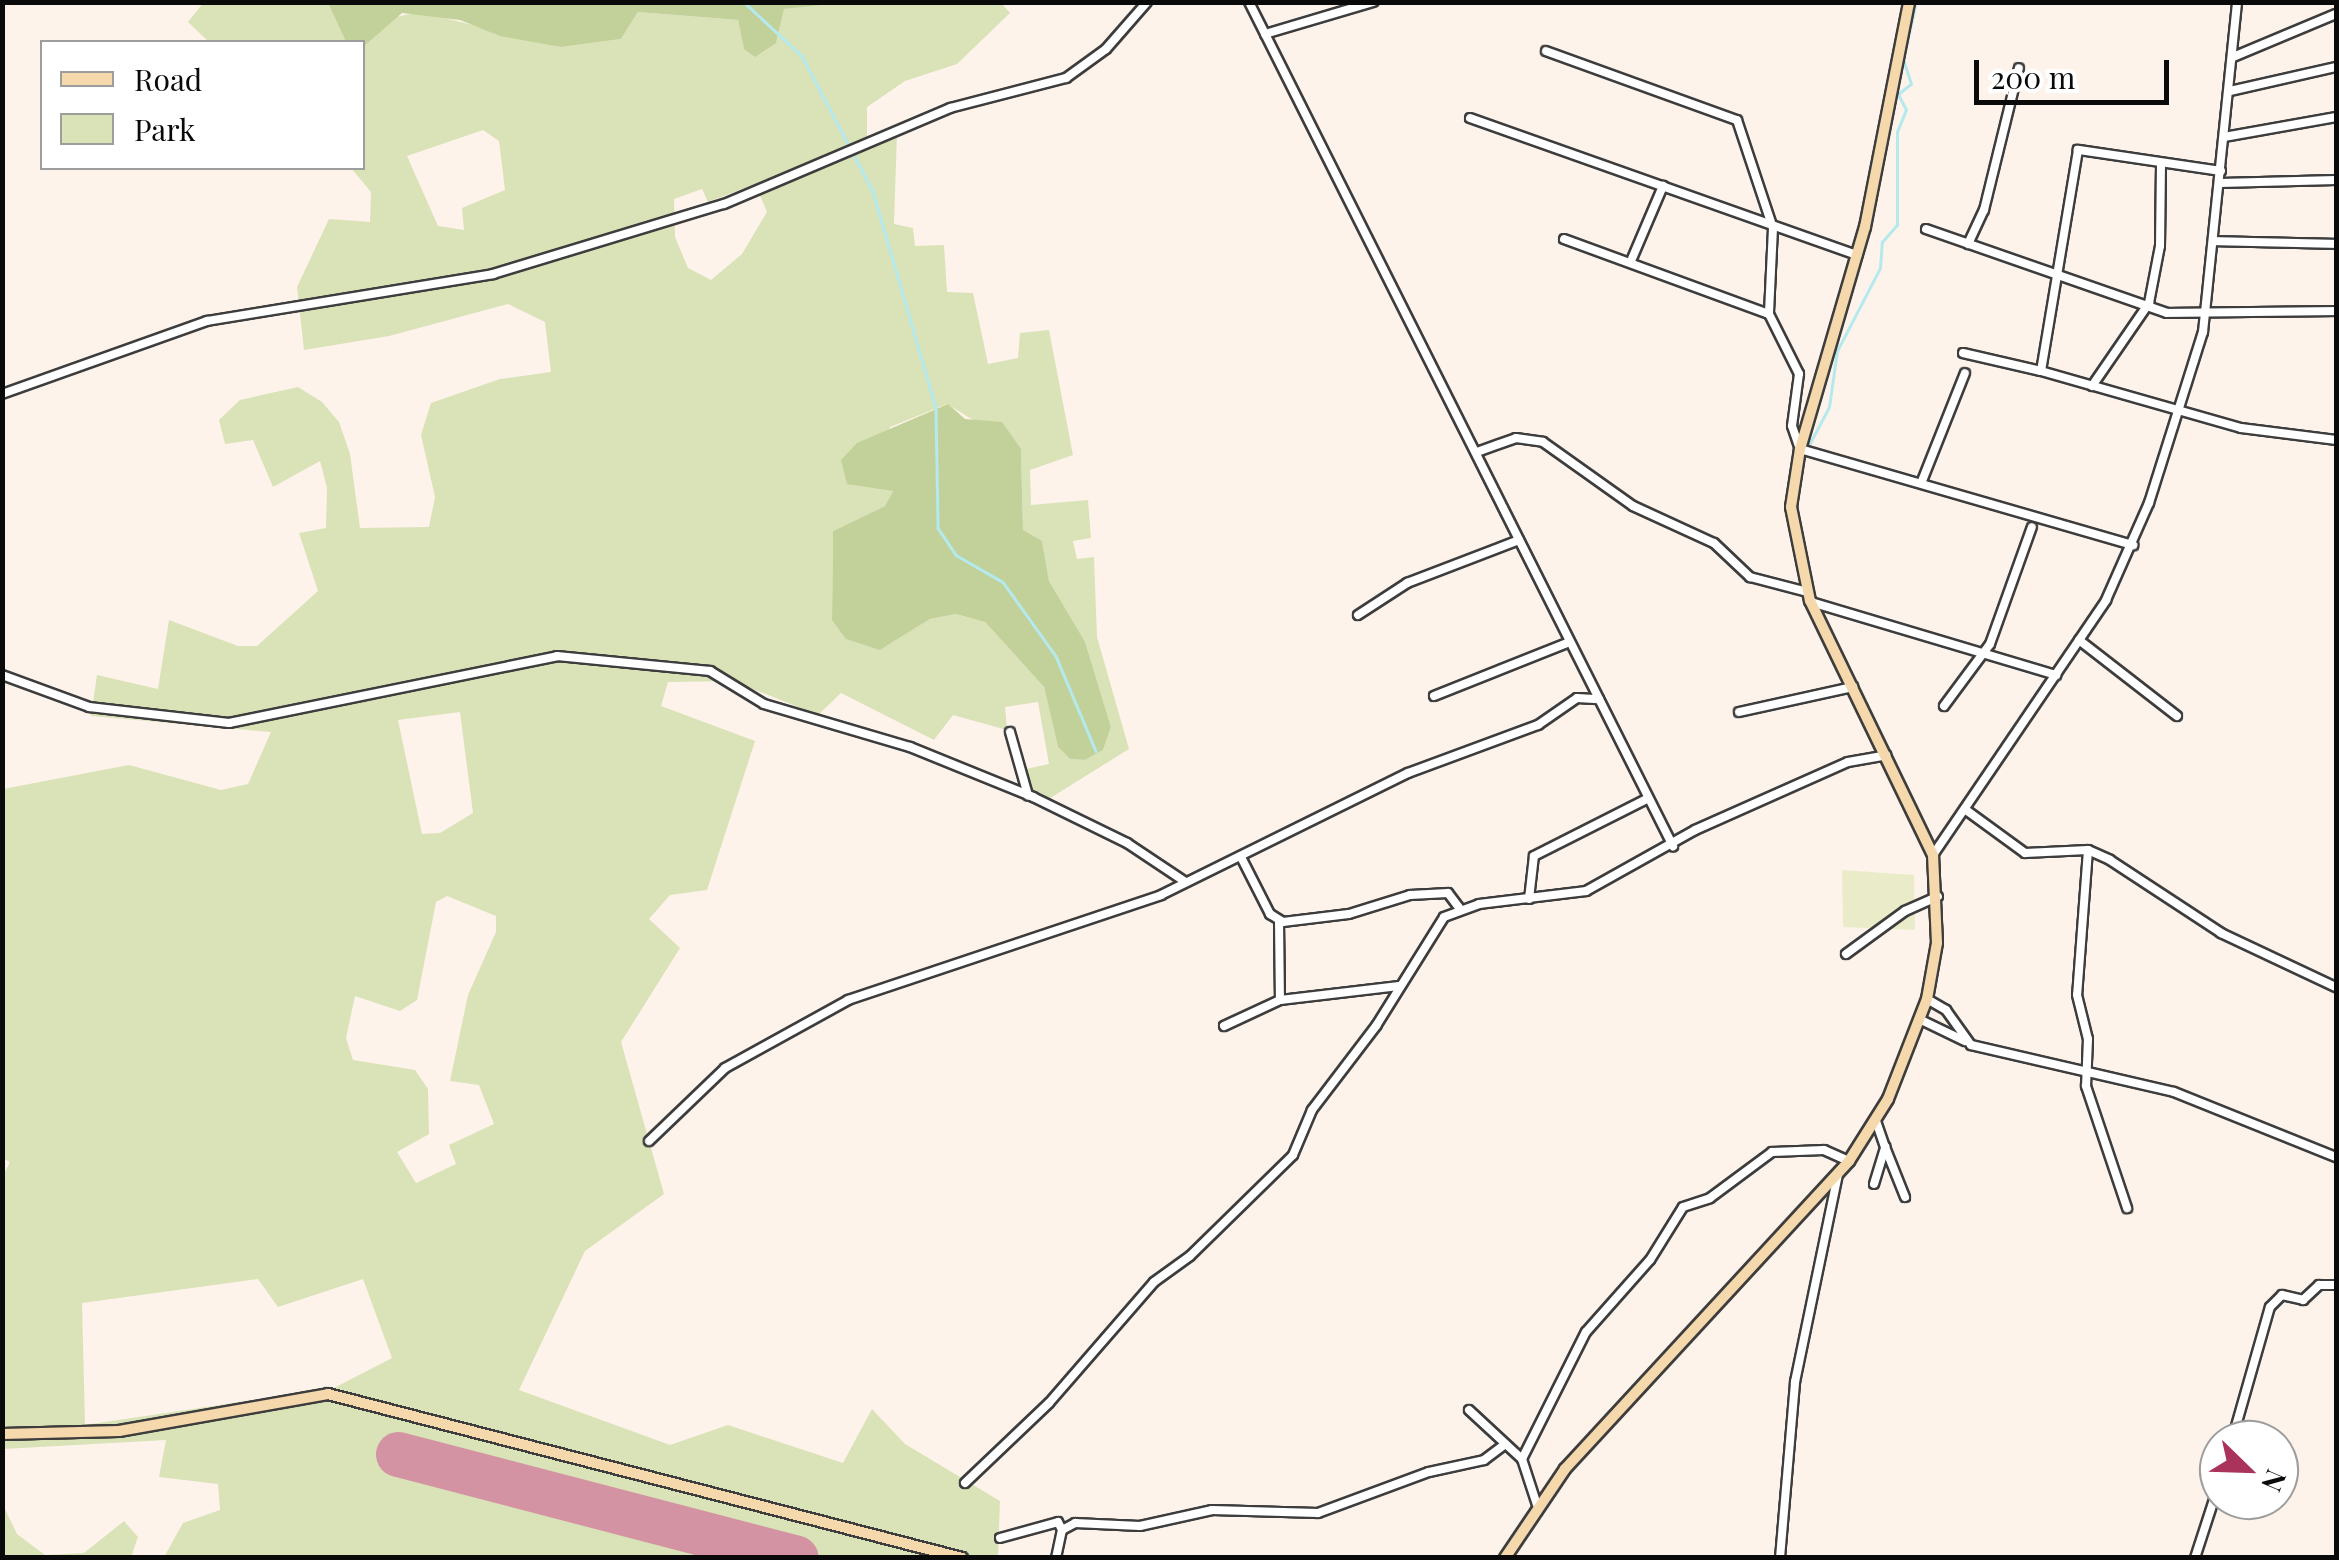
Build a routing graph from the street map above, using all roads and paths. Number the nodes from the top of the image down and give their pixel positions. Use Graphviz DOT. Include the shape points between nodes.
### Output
graph roads {
  1 [pos="1148,2"];
  2 [pos="1249,2"];
  3 [pos="1373,2"];
  4 [pos="1908,2"];
  5 [pos="2237,2"];
  6 [pos="2336,14"];
  7 [pos="1266,34"];
  8 [pos="1546,51"];
  9 [pos="2233,56"];
  10 [pos="2336,67"];
  11 [pos="2019,68"];
  12 [pos="2230,91"];
  13 [pos="2336,117"];
  14 [pos="1470,118"];
  15 [pos="2224,136"];
  16 [pos="2161,163"];
  17 [pos="2221,171"];
  18 [pos="2336,180"];
  19 [pos="2220,183"];
  20 [pos="1663,186"];
  21 [pos="1773,228"];
  22 [pos="1926,229"];
  23 [pos="1564,239"];
  24 [pos="2214,241"];
  25 [pos="1968,244"];
  26 [pos="2336,244"];
  27 [pos="1857,255"];
  28 [pos="1630,261"];
  29 [pos="2058,274"];
  30 [pos="2142,305"];
  31 [pos="2336,311"];
  32 [pos="1769,314"];
  33 [pos="2205,317"];
  34 [pos="1963,353"];
  35 [pos="2041,371"];
  36 [pos="1964,373"];
  37 [pos="2092,386"];
  38 [pos="2,394"];
  39 [pos="2178,412"];
  40 [pos="2336,440"];
  41 [pos="1805,451"];
  42 [pos="1476,452"];
  43 [pos="1922,482"];
  44 [pos="2032,527"];
  45 [pos="1519,540"];
  46 [pos="2133,545"];
  47 [pos="1809,596"];
  48 [pos="1358,615"];
  49 [pos="2079,640"];
  50 [pos="1570,642"];
  51 [pos="1984,654"];
  52 [pos="2056,674"];
  53 [pos="2,676"];
  54 [pos="1854,688"];
  55 [pos="1434,696"];
  56 [pos="1599,700"];
  57 [pos="1944,706"];
  58 [pos="1740,712"];
  59 [pos="2177,716"];
  60 [pos="1010,732"];
  61 [pos="1886,756"];
  62 [pos="1028,796"];
  63 [pos="1647,799"];
  64 [pos="1966,810"];
  65 [pos="1672,846"];
  66 [pos="2088,850"];
  67 [pos="1933,855"];
  68 [pos="1242,858"];
  69 [pos="1184,881"];
  70 [pos="1938,896"];
  71 [pos="1529,898"];
  72 [pos="1461,910"];
  73 [pos="1279,921"];
  74 [pos="1846,954"];
  75 [pos="1399,986"];
  76 [pos="2336,987"];
  77 [pos="1927,999"];
  78 [pos="1280,1000"];
  79 [pos="1919,1018"];
  80 [pos="1224,1026"];
  81 [pos="1964,1041"];
  82 [pos="2085,1069"];
  83 [pos="1876,1121"];
  84 [pos="649,1141"];
  85 [pos="1884,1148"];
  86 [pos="2336,1157"];
  87 [pos="1849,1160"];
  88 [pos="1838,1175"];
  89 [pos="1874,1184"];
  90 [pos="1905,1197"];
  91 [pos="2127,1208"];
  92 [pos="2336,1285"];
  93 [pos="1469,1410"];
  94 [pos="2238,1420"];
  95 [pos="2,1434"];
  96 [pos="1504,1444"];
  97 [pos="1522,1459"];
  98 [pos="965,1483"];
  99 [pos="1537,1504"];
  100 [pos="2208,1520"];
  101 [pos="1062,1530"];
  102 [pos="1000,1538"];
  103 [pos="962,1558"];
  104 [pos="1056,1558"];
  105 [pos="1505,1558"];
  106 [pos="1780,1558"];
  107 [pos="2196,1558"];
  1 -- 38 [label="street" via="1106,49 1066,78 950,108 724,204 493,274 207,321"];
  2 -- 7 [label="street"];
  3 -- 7 [label="street"];
  4 -- 27 [label="main road"];
  5 -- 9 [label="street"];
  6 -- 9 [label="street"];
  7 -- 42 [label="street"];
  8 -- 21 [label="street" via="1736,120"];
  9 -- 12 [label="street"];
  10 -- 12 [label="street"];
  11 -- 25 [label="street" via="1984,210"];
  12 -- 15 [label="street"];
  13 -- 15 [label="street"];
  14 -- 20 [label="street"];
  15 -- 17 [label="street"];
  16 -- 17 [label="street"];
  16 -- 29 [label="street" via="2078,150"];
  16 -- 30 [label="street" via="2160,246 2149,303"];
  17 -- 19 [label="street"];
  18 -- 19 [label="street"];
  19 -- 24 [label="street"];
  20 -- 21 [label="street"];
  20 -- 28 [label="street"];
  21 -- 27 [label="street"];
  21 -- 32 [label="street"];
  22 -- 25 [label="street"];
  23 -- 28 [label="street"];
  24 -- 26 [label="street"];
  24 -- 33 [label="street"];
  25 -- 29 [label="street"];
  27 -- 41 [label="main road"];
  28 -- 32 [label="street"];
  29 -- 30 [label="street"];
  29 -- 35 [label="street"];
  30 -- 33 [label="street"];
  30 -- 37 [label="street"];
  31 -- 33 [label="street"];
  32 -- 41 [label="street" via="1799,374 1792,426"];
  33 -- 39 [label="street"];
  34 -- 35 [label="street"];
  35 -- 37 [label="street"];
  36 -- 43 [label="street"];
  37 -- 39 [label="street"];
  39 -- 40 [label="street"];
  39 -- 46 [label="street"];
  41 -- 43 [label="street"];
  41 -- 47 [label="main road" via="1791,506"];
  42 -- 45 [label="street"];
  42 -- 47 [label="street" via="1516,438 1543,442 1632,506 1714,542 1750,576"];
  43 -- 46 [label="street"];
  44 -- 51 [label="street"];
  45 -- 48 [label="street" via="1407,582"];
  45 -- 50 [label="street"];
  46 -- 49 [label="street"];
  47 -- 51 [label="street"];
  47 -- 54 [label="main road"];
  49 -- 52 [label="street"];
  49 -- 59 [label="street"];
  50 -- 55 [label="street"];
  50 -- 56 [label="street"];
  51 -- 52 [label="street"];
  51 -- 57 [label="street"];
  52 -- 64 [label="street"];
  53 -- 62 [label="street" via="89,706 229,723 528,660 600,656 710,671 764,704 910,747"];
  54 -- 58 [label="street"];
  54 -- 61 [label="main road"];
  56 -- 63 [label="street"];
  56 -- 68 [label="street" via="1577,698 1538,724 1408,773"];
  60 -- 62 [label="street"];
  61 -- 65 [label="street" via="1848,762"];
  61 -- 67 [label="main road"];
  62 -- 69 [label="street" via="1127,843"];
  63 -- 65 [label="street"];
  63 -- 71 [label="street" via="1534,856"];
  64 -- 66 [label="street" via="2025,853"];
  64 -- 67 [label="street"];
  65 -- 71 [label="street" via="1586,891"];
  66 -- 76 [label="street" via="2221,934"];
  66 -- 82 [label="street" via="2076,995 2088,1039"];
  67 -- 70 [label="main road"];
  68 -- 69 [label="street"];
  68 -- 73 [label="street"];
  69 -- 84 [label="street" via="1160,895 848,1000 725,1068"];
  70 -- 74 [label="street" via="1904,911"];
  70 -- 77 [label="main road"];
  71 -- 72 [label="street"];
  72 -- 73 [label="street" via="1448,894 1410,895 1350,914"];
  72 -- 75 [label="street" via="1439,923"];
  73 -- 78 [label="street"];
  75 -- 78 [label="street"];
  75 -- 98 [label="street" via="1312,1110 1293,1155 1190,1256 1154,1282 1049,1403"];
  77 -- 79 [label="main road"];
  77 -- 81 [label="street" via="1946,1010"];
  78 -- 80 [label="street"];
  79 -- 81 [label="street"];
  79 -- 83 [label="main road"];
  81 -- 82 [label="street"];
  82 -- 86 [label="street" via="2199,1100"];
  82 -- 91 [label="street" via="2090,1108"];
  83 -- 85 [label="street"];
  83 -- 87 [label="main road"];
  85 -- 89 [label="street"];
  85 -- 90 [label="street"];
  87 -- 88 [label="main road"];
  87 -- 97 [label="street" via="1824,1150 1772,1152 1710,1198 1683,1207 1650,1260 1586,1332"];
  88 -- 99 [label="main road"];
  88 -- 106 [label="street" via="1796,1382"];
  92 -- 94 [label="street" via="2319,1285 2303,1300 2282,1296 2270,1308"];
  93 -- 96 [label="street"];
  95 -- 103 [label="main road" via="120,1432 328,1394"];
  96 -- 97 [label="street"];
  96 -- 101 [label="street" via="1484,1460 1429,1472 1337,1510 1212,1510 1140,1526 1076,1524"];
  97 -- 99 [label="street"];
  99 -- 105 [label="main road"];
  100 -- 107 [label="street"];
  101 -- 102 [label="street" via="1058,1522"];
  101 -- 104 [label="street"];
}
